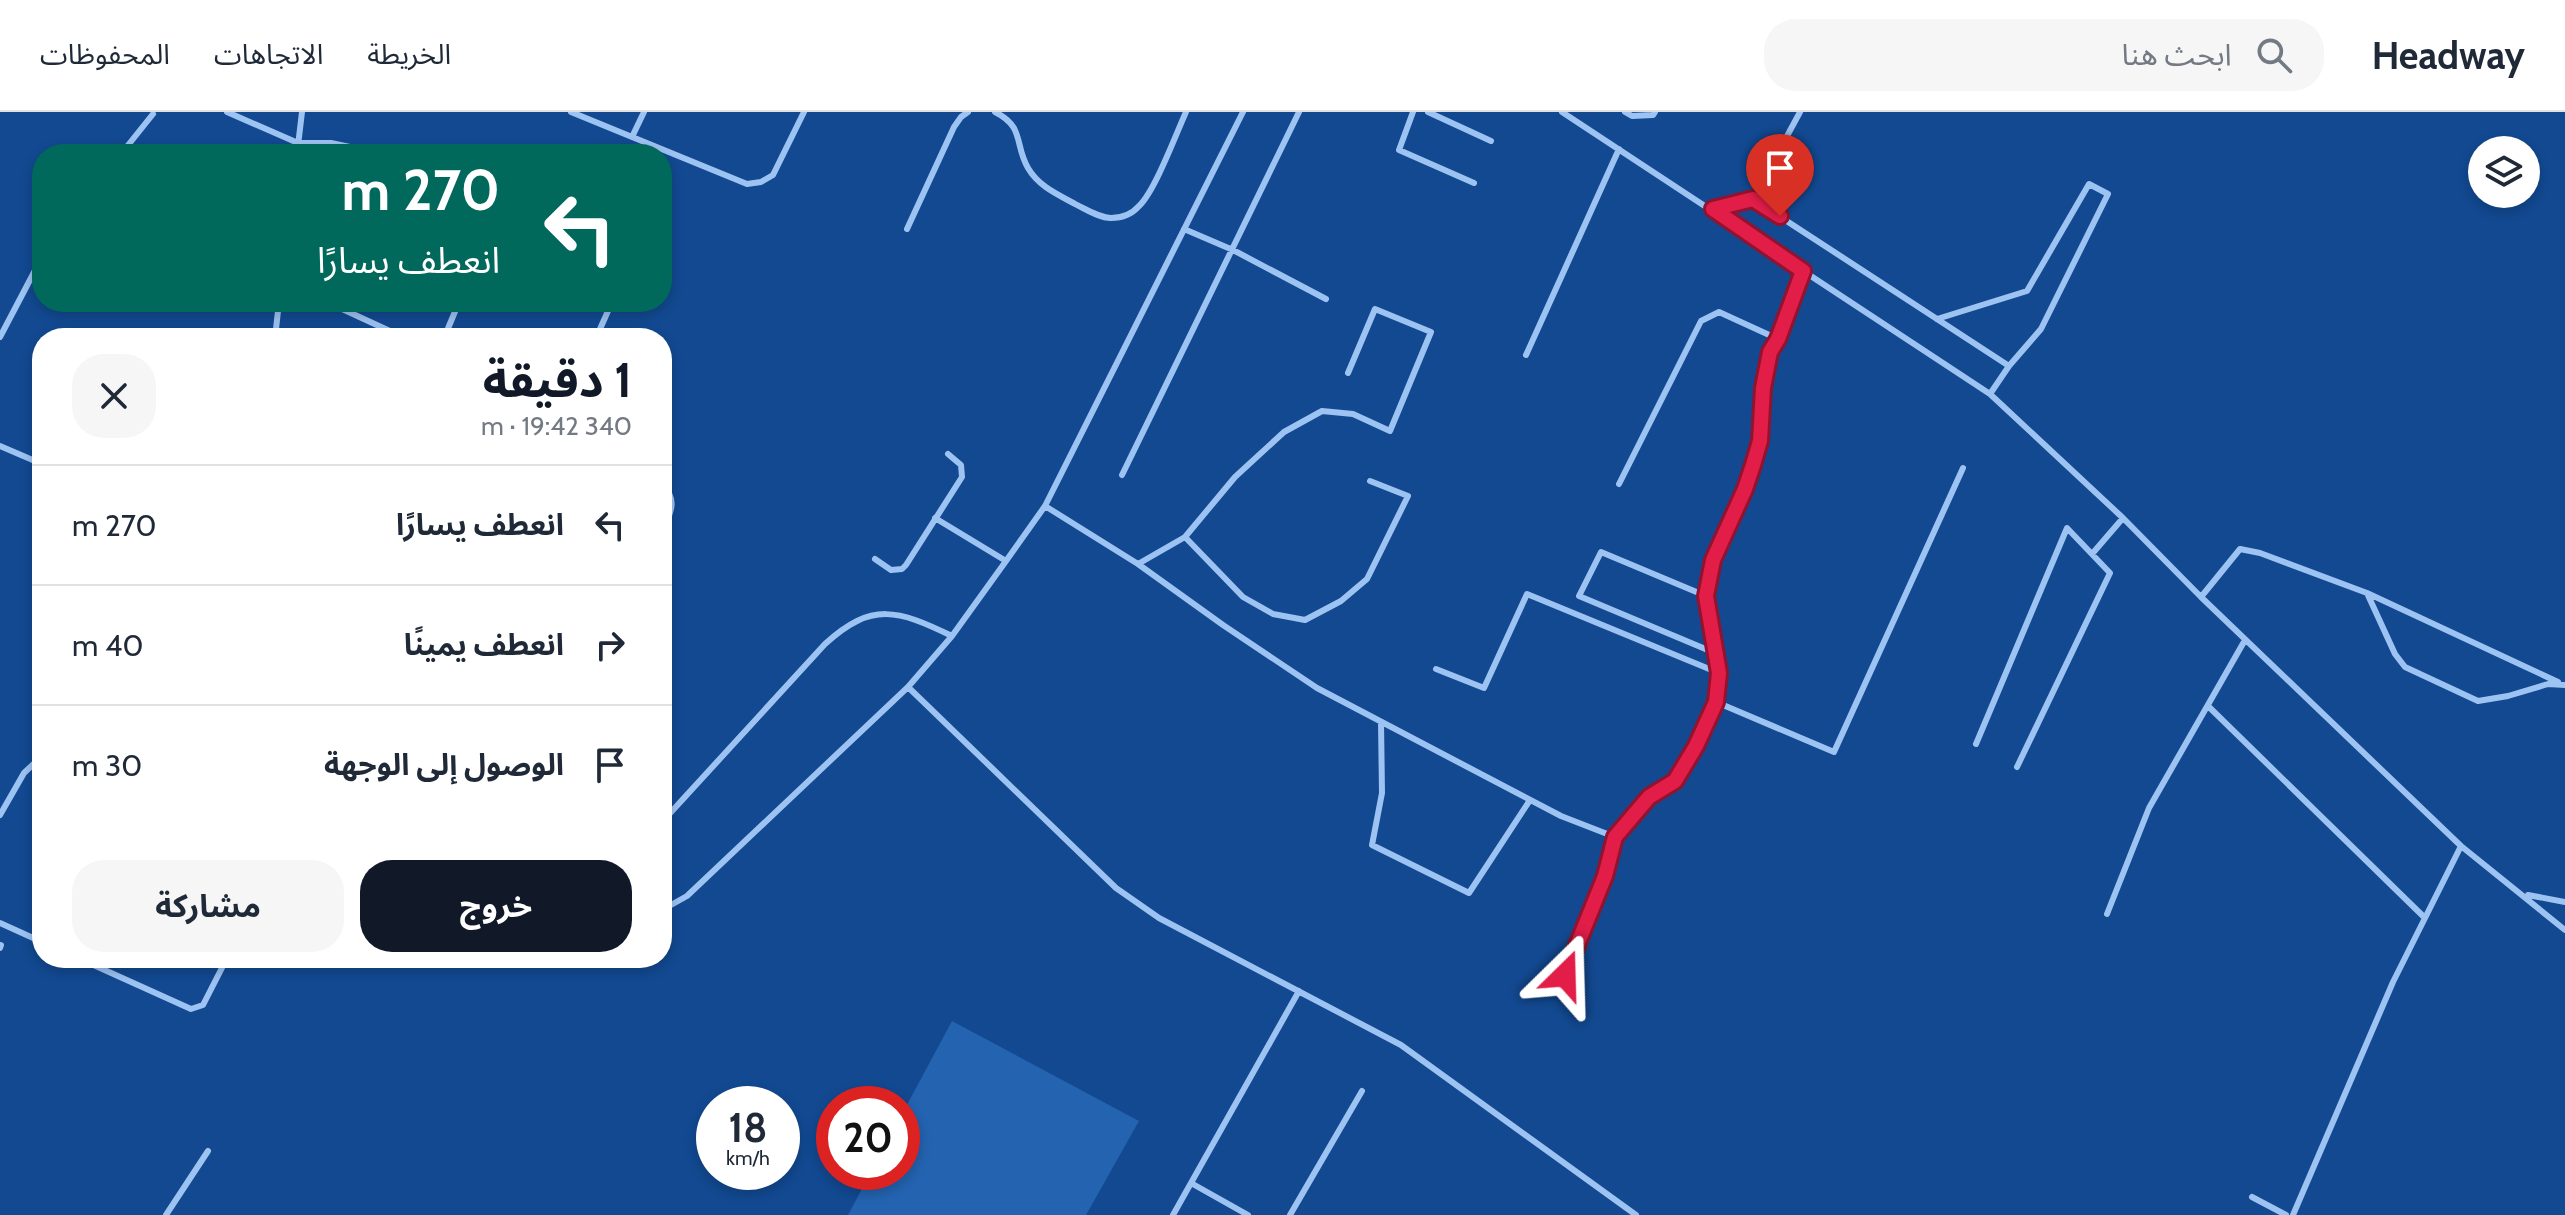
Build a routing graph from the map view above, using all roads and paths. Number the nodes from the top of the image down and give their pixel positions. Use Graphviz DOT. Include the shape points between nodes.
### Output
graph roads {
  1 [pos="227,112"];
  2 [pos="302,112"];
  3 [pos="571,112"];
  4 [pos="644,112"];
  5 [pos="804,112"];
  6 [pos="968,112"];
  7 [pos="995,112"];
  8 [pos="1186,112"];
  9 [pos="1243,112"];
  10 [pos="1299,112"];
  11 [pos="1413,112"];
  12 [pos="1428,112"];
  13 [pos="1562,112"];
  14 [pos="1625,112"];
  15 [pos="1655,112"];
  16 [pos="1800,112"];
  17 [pos="153,114"];
  18 [pos="632,137"];
  19 [pos="1491,141"];
  20 [pos="298,143"];
  21 [pos="129,144"];
  22 [pos="337,144"];
  23 [pos="649,144"];
  24 [pos="1619,149"];
  25 [pos="672,153"];
  26 [pos="1474,183"];
  27 [pos="1753,199"];
  28 [pos="1713,209"];
  29 [pos="907,229"];
  30 [pos="1184,229"];
  31 [pos="1233,250"];
  32 [pos="1803,271"];
  33 [pos="32,276"];
  34 [pos="1326,299"];
  35 [pos="349,312"];
  36 [pos="1937,319"];
  37 [pos="383,328"];
  38 [pos="0,337"];
  39 [pos="1778,339"];
  40 [pos="1526,355"];
  41 [pos="2009,366"];
  42 [pos="1348,373"];
  43 [pos="1990,394"];
  44 [pos="0,446"];
  45 [pos="948,454"];
  46 [pos="32,460"];
  47 [pos="1963,468"];
  48 [pos="1122,475"];
  49 [pos="1370,481"];
  50 [pos="1619,484"];
  51 [pos="1045,506"];
  52 [pos="935,518"];
  53 [pos="2123,518"];
  54 [pos="1185,537"];
  55 [pos="2092,554"];
  56 [pos="875,559"];
  57 [pos="1006,561"];
  58 [pos="1138,564"];
  59 [pos="2367,593"];
  60 [pos="1706,596"];
  61 [pos="2201,597"];
  62 [pos="952,636"];
  63 [pos="2245,640"];
  64 [pos="1715,653"];
  65 [pos="1436,669"];
  66 [pos="1719,673"];
  67 [pos="2563,684"];
  68 [pos="908,687"];
  69 [pos="1716,702"];
  70 [pos="2208,706"];
  71 [pos="1381,722"];
  72 [pos="1976,744"];
  73 [pos="32,765"];
  74 [pos="2017,767"];
  75 [pos="1530,800"];
  76 [pos="672,811"];
  77 [pos="0,815"];
  78 [pos="1615,837"];
  79 [pos="2461,846"];
  80 [pos="2524,895"];
  81 [pos="2565,902"];
  82 [pos="672,904"];
  83 [pos="2107,914"];
  84 [pos="2425,918"];
  85 [pos="0,923"];
  86 [pos="2565,930"];
  87 [pos="32,937"];
  88 [pos="100,968"];
  89 [pos="222,968"];
  90 [pos="1565,975"];
  91 [pos="1299,991"];
  92 [pos="1362,1091"];
  93 [pos="208,1151"];
  94 [pos="1191,1183"];
  95 [pos="2252,1197"];
  96 [pos="166,1215"];
  97 [pos="1173,1215"];
  98 [pos="1248,1215"];
  99 [pos="1290,1215"];
  100 [pos="1636,1215"];
  101 [pos="2286,1215"];
  102 [pos="2293,1215"];
  1 -- 20 [label="lane"];
  2 -- 20 [label="lane"];
  3 -- 18 [label="lane"];
  4 -- 18 [label="lane"];
  5 -- 25 [label="lane" via="773,175 761,182 747,184"];
  6 -- 29 [label="lane" via="954,127"];
  7 -- 8 [label="lane" via="1016,128 1022,155 1038,181 1108,219 1140,206"];
  9 -- 30 [label="lane"];
  10 -- 31 [label="lane"];
  11 -- 26 [label="lane" via="1399,150"];
  12 -- 19 [label="lane"];
  13 -- 24 [label="lane"];
  14 -- 15 [label="lane"];
  16 -- 27 [label="lane"];
  17 -- 21 [label="lane"];
  18 -- 23 [label="lane"];
  20 -- 22 [label="lane"];
  24 -- 28 [label="lane"];
  24 -- 40 [label="lane"];
  27 -- 28 [label="lane"];
  27 -- 36 [label="lane"];
  28 -- 32 [label="lane"];
  30 -- 31 [label="lane"];
  30 -- 51 [label="lane"];
  31 -- 34 [label="lane"];
  31 -- 48 [label="lane"];
  32 -- 39 [label="lane"];
  32 -- 43 [label="lane"];
  33 -- 38 [label="lane"];
  35 -- 37 [label="lane"];
  36 -- 41 [label="lane"];
  36 -- 41 [label="lane" via="2027,291 2089,184 2108,194 2041,329"];
  39 -- 50 [label="lane" via="1719,312 1701,321"];
  39 -- 60 [label="lane" via="1763,388 1760,441 1713,560"];
  41 -- 43 [label="lane"];
  42 -- 54 [label="lane" via="1375,309 1431,332 1390,431 1353,414 1322,411 1284,432 1235,477"];
  43 -- 53 [label="lane"];
  44 -- 46 [label="lane"];
  45 -- 52 [label="lane" via="961,465 962,477"];
  47 -- 69 [label="lane" via="1834,752"];
  49 -- 54 [label="lane" via="1408,496 1367,579 1341,601 1305,620 1273,614 1243,597"];
  51 -- 57 [label="lane"];
  51 -- 58 [label="lane"];
  52 -- 56 [label="lane" via="902,569 891,570"];
  52 -- 57 [label="lane"];
  53 -- 55 [label="lane"];
  53 -- 61 [label="lane"];
  54 -- 58 [label="lane"];
  55 -- 72 [label="lane" via="2067,528"];
  55 -- 74 [label="lane" via="2110,573"];
  57 -- 62 [label="lane"];
  58 -- 71 [label="lane" via="1317,688"];
  59 -- 61 [label="lane" via="2240,549"];
  59 -- 67 [label="lane"];
  59 -- 67 [label="lane" via="2405,667 2478,701"];
  60 -- 64 [label="lane"];
  60 -- 64 [label="lane" via="1601,552 1579,596"];
  61 -- 63 [label="lane"];
  62 -- 68 [label="lane"];
  62 -- 76 [label="lane" via="901,614 872,614 846,624"];
  63 -- 70 [label="lane"];
  63 -- 79 [label="lane"];
  64 -- 66 [label="lane"];
  65 -- 66 [label="lane" via="1484,688 1527,594"];
  66 -- 69 [label="lane"];
  68 -- 82 [label="lane"];
  68 -- 91 [label="lane" via="1116,888 1159,918"];
  69 -- 78 [label="lane" via="1675,781 1649,797"];
  70 -- 83 [label="lane" via="2149,808"];
  70 -- 84 [label="lane"];
  71 -- 75 [label="lane"];
  71 -- 75 [label="lane" via="1382,793 1372,845 1469,893"];
  73 -- 77 [label="lane"];
  75 -- 78 [label="lane"];
  78 -- 90 [label="lane"];
  79 -- 80 [label="lane"];
  79 -- 84 [label="lane"];
  80 -- 81 [label="lane"];
  80 -- 86 [label="lane"];
  84 -- 102 [label="lane"];
  85 -- 87 [label="lane"];
  88 -- 89 [label="lane" via="191,1009 203,1005"];
  91 -- 94 [label="lane"];
  91 -- 100 [label="lane" via="1401,1045"];
  92 -- 99 [label="lane"];
  93 -- 96 [label="lane"];
  94 -- 97 [label="lane"];
  94 -- 98 [label="lane"];
  95 -- 101 [label="lane"];
}
